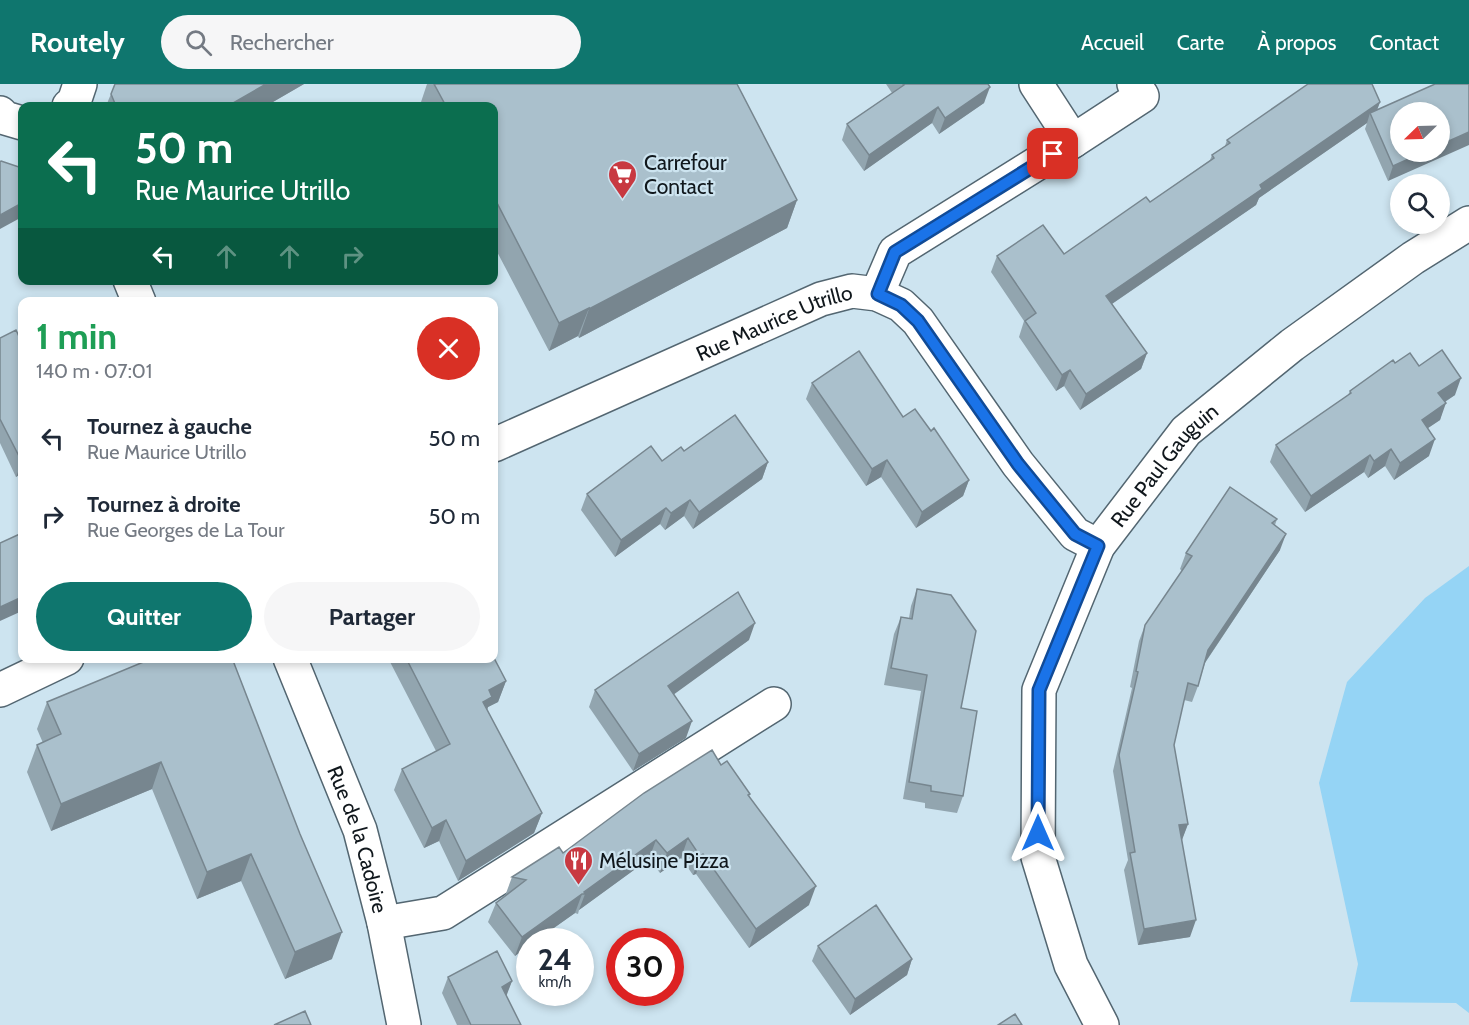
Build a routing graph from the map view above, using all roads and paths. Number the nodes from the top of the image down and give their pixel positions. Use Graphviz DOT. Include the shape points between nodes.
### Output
graph roads {
  1 [pos="80,84"];
  2 [pos="1036,84"];
  3 [pos="1134,84"];
  4 [pos="74,102"];
  5 [pos="0,113"];
  6 [pos="18,122"];
  7 [pos="1073,141"];
  8 [pos="1469,223"];
  9 [pos="878,294"];
  10 [pos="498,443"];
  11 [pos="1098,546"];
  12 [pos="57,663"];
  13 [pos="292,663"];
  14 [pos="0,690"];
  15 [pos="774,704"];
  16 [pos="384,923"];
  17 [pos="404,1025"];
  18 [pos="1102,1025"];
  1 -- 4 [label="street"];
  2 -- 7 [label="street"];
  3 -- 7 [label="street" via="1142,96"];
  5 -- 6 [label="street"];
  7 -- 9 [label="street" via="895,252"];
  8 -- 11 [label="street, Rue Paul Gauguin" via="1292,345 1186,431"];
  9 -- 10 [label="street, Rue Maurice Utrillo" via="852,291 821,299"];
  9 -- 11 [label="street, Rue Maurice Utrillo" via="901,305 918,321 1018,464 1075,534"];
  11 -- 18 [label="street, Rue Paul Gauguin" via="1039,690 1038,857 1071,965"];
  12 -- 14 [label="street"];
  13 -- 16 [label="street, Rue de la Cadoire" via="360,830"];
  15 -- 16 [label="street" via="443,913"];
  16 -- 17 [label="street, Rue de la Cadoire"];
}
